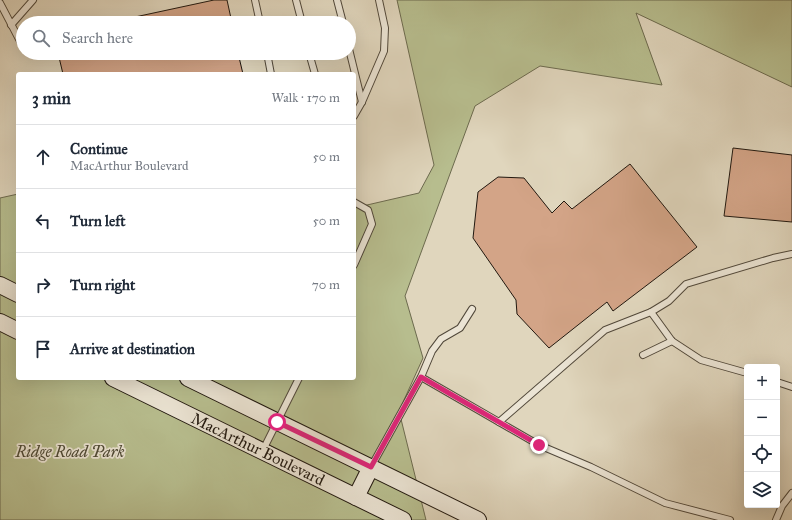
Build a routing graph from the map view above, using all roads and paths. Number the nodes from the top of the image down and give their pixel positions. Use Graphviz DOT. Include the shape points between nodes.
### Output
graph roads {
  1 [pos="33,0"];
  2 [pos="255,0"];
  3 [pos="296,0"];
  4 [pos="337,0"];
  5 [pos="379,0"];
  6 [pos="0,3"];
  7 [pos="19,16"];
  8 [pos="258,16"];
  9 [pos="300,16"];
  10 [pos="341,16"];
  11 [pos="16,19"];
  12 [pos="11,25"];
  13 [pos="16,35"];
  14 [pos="268,60"];
  15 [pos="311,60"];
  16 [pos="352,60"];
  17 [pos="271,72"];
  18 [pos="314,72"];
  19 [pos="355,72"];
  20 [pos="356,78"];
  21 [pos="362,102"];
  22 [pos="356,112"];
  23 [pos="356,203"];
  24 [pos="792,254"];
  25 [pos="356,260"];
  26 [pos="0,285"];
  27 [pos="16,293"];
  28 [pos="472,309"];
  29 [pos="651,312"];
  30 [pos="0,322"];
  31 [pos="16,330"];
  32 [pos="672,341"];
  33 [pos="643,356"];
  34 [pos="744,372"];
  35 [pos="421,377"];
  36 [pos="117,380"];
  37 [pos="192,380"];
  38 [pos="298,380"];
  39 [pos="780,383"];
  40 [pos="792,387"];
  41 [pos="277,422"];
  42 [pos="499,422"];
  43 [pos="262,452"];
  44 [pos="371,467"];
  45 [pos="792,493"];
  46 [pos="356,498"];
  47 [pos="403,520"];
  48 [pos="478,520"];
  49 [pos="730,520"];
  50 [pos="776,520"];
  1 -- 7 [label="lane"];
  2 -- 8 [label="lane"];
  3 -- 9 [label="lane"];
  4 -- 10 [label="lane"];
  5 -- 21 [label="lane" via="385,28 384,51"];
  6 -- 12 [label="lane"];
  11 -- 12 [label="lane"];
  12 -- 13 [label="lane"];
  14 -- 17 [label="lane"];
  15 -- 18 [label="lane"];
  16 -- 19 [label="lane"];
  20 -- 21 [label="lane"];
  21 -- 22 [label="lane"];
  23 -- 25 [label="lane" via="368,210 372,224"];
  24 -- 29 [label="lane" via="686,284 669,301"];
  26 -- 27 [label="main road"];
  28 -- 35 [label="lane" via="460,328 441,339 432,351"];
  29 -- 32 [label="lane"];
  29 -- 42 [label="lane" via="605,330"];
  30 -- 31 [label="main road"];
  32 -- 33 [label="lane"];
  32 -- 34 [label="lane" via="701,360"];
  35 -- 42 [label="lane"];
  35 -- 44 [label="lane"];
  36 -- 43 [label="main road, MacArthur Boulevard"];
  37 -- 41 [label="main road, MacArthur Boulevard"];
  38 -- 41 [label="lane"];
  39 -- 40 [label="lane"];
  41 -- 43 [label="lane"];
  41 -- 44 [label="main road, MacArthur Boulevard"];
  42 -- 49 [label="lane" via="539,445 665,503"];
  43 -- 46 [label="main road, MacArthur Boulevard"];
  44 -- 46 [label="main road"];
  44 -- 48 [label="main road, MacArthur Boulevard"];
  45 -- 50 [label="lane"];
  46 -- 47 [label="main road, MacArthur Boulevard"];
}
